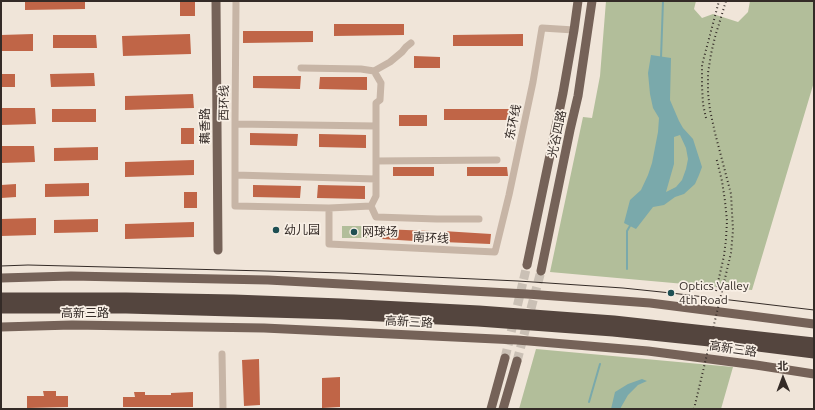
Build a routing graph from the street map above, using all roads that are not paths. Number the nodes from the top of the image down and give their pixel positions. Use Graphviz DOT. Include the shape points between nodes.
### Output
graph roads {
  1 [pos="216,1"];
  2 [pos="236,1"];
  3 [pos="578,1"];
  4 [pos="592,1"];
  5 [pos="574,30"];
  6 [pos="411,43"];
  7 [pos="301,68"];
  8 [pos="374,71"];
  9 [pos="235,124"];
  10 [pos="376,126"];
  11 [pos="497,160"];
  12 [pos="376,161"];
  13 [pos="235,175"];
  14 [pos="376,179"];
  15 [pos="371,206"];
  16 [pos="329,208"];
  17 [pos="479,219"];
  18 [pos="218,250"];
  19 [pos="495,252"];
  20 [pos="527,265"];
  21 [pos="541,271"];
  22 [pos="1,278"];
  23 [pos="1,298"];
  24 [pos="1,308"];
  25 [pos="814,324"];
  26 [pos="1,326"];
  27 [pos="814,343"];
  28 [pos="814,353"];
  29 [pos="222,354"];
  30 [pos="505,358"];
  31 [pos="517,362"];
  32 [pos="814,374"];
  33 [pos="223,409"];
  34 [pos="490,409"];
  35 [pos="503,409"];
  1 -- 18 [label="main road, 藕香路"];
  2 -- 9 [label="street, 西环线"];
  3 -- 5 [label="main road, 光谷四路"];
  4 -- 21 [label="main road, 光谷四路" via="578,96"];
  5 -- 19 [label="street, 东环线" via="542,28 533,82"];
  5 -- 20 [label="main road, 光谷四路"];
  6 -- 8 [label="street" via="390,62"];
  7 -- 8 [label="street"];
  8 -- 10 [label="street" via="381,83 380,100 376,103"];
  9 -- 10 [label="street"];
  9 -- 13 [label="street, 西环线"];
  10 -- 12 [label="street"];
  11 -- 12 [label="street"];
  12 -- 14 [label="street"];
  13 -- 14 [label="street"];
  13 -- 16 [label="street, 西环线" via="235,206"];
  14 -- 15 [label="street" via="376,196"];
  15 -- 16 [label="street"];
  15 -- 17 [label="street" via="376,218"];
  16 -- 19 [label="street, 南环线" via="329,244"];
  22 -- 25 [label="main road" via="71,276 268,280 519,294 650,303"];
  23 -- 27 [label="highway, 高新三路, bridge" via="241,300 479,311 614,321"];
  24 -- 28 [label="highway, 高新三路, bridge" via="233,310 478,321 614,331"];
  26 -- 32 [label="main road, 高新三路" via="264,328 517,340 648,351"];
  29 -- 33 [label="street"];
  30 -- 34 [label="main road"];
  31 -- 35 [label="main road"];
}
